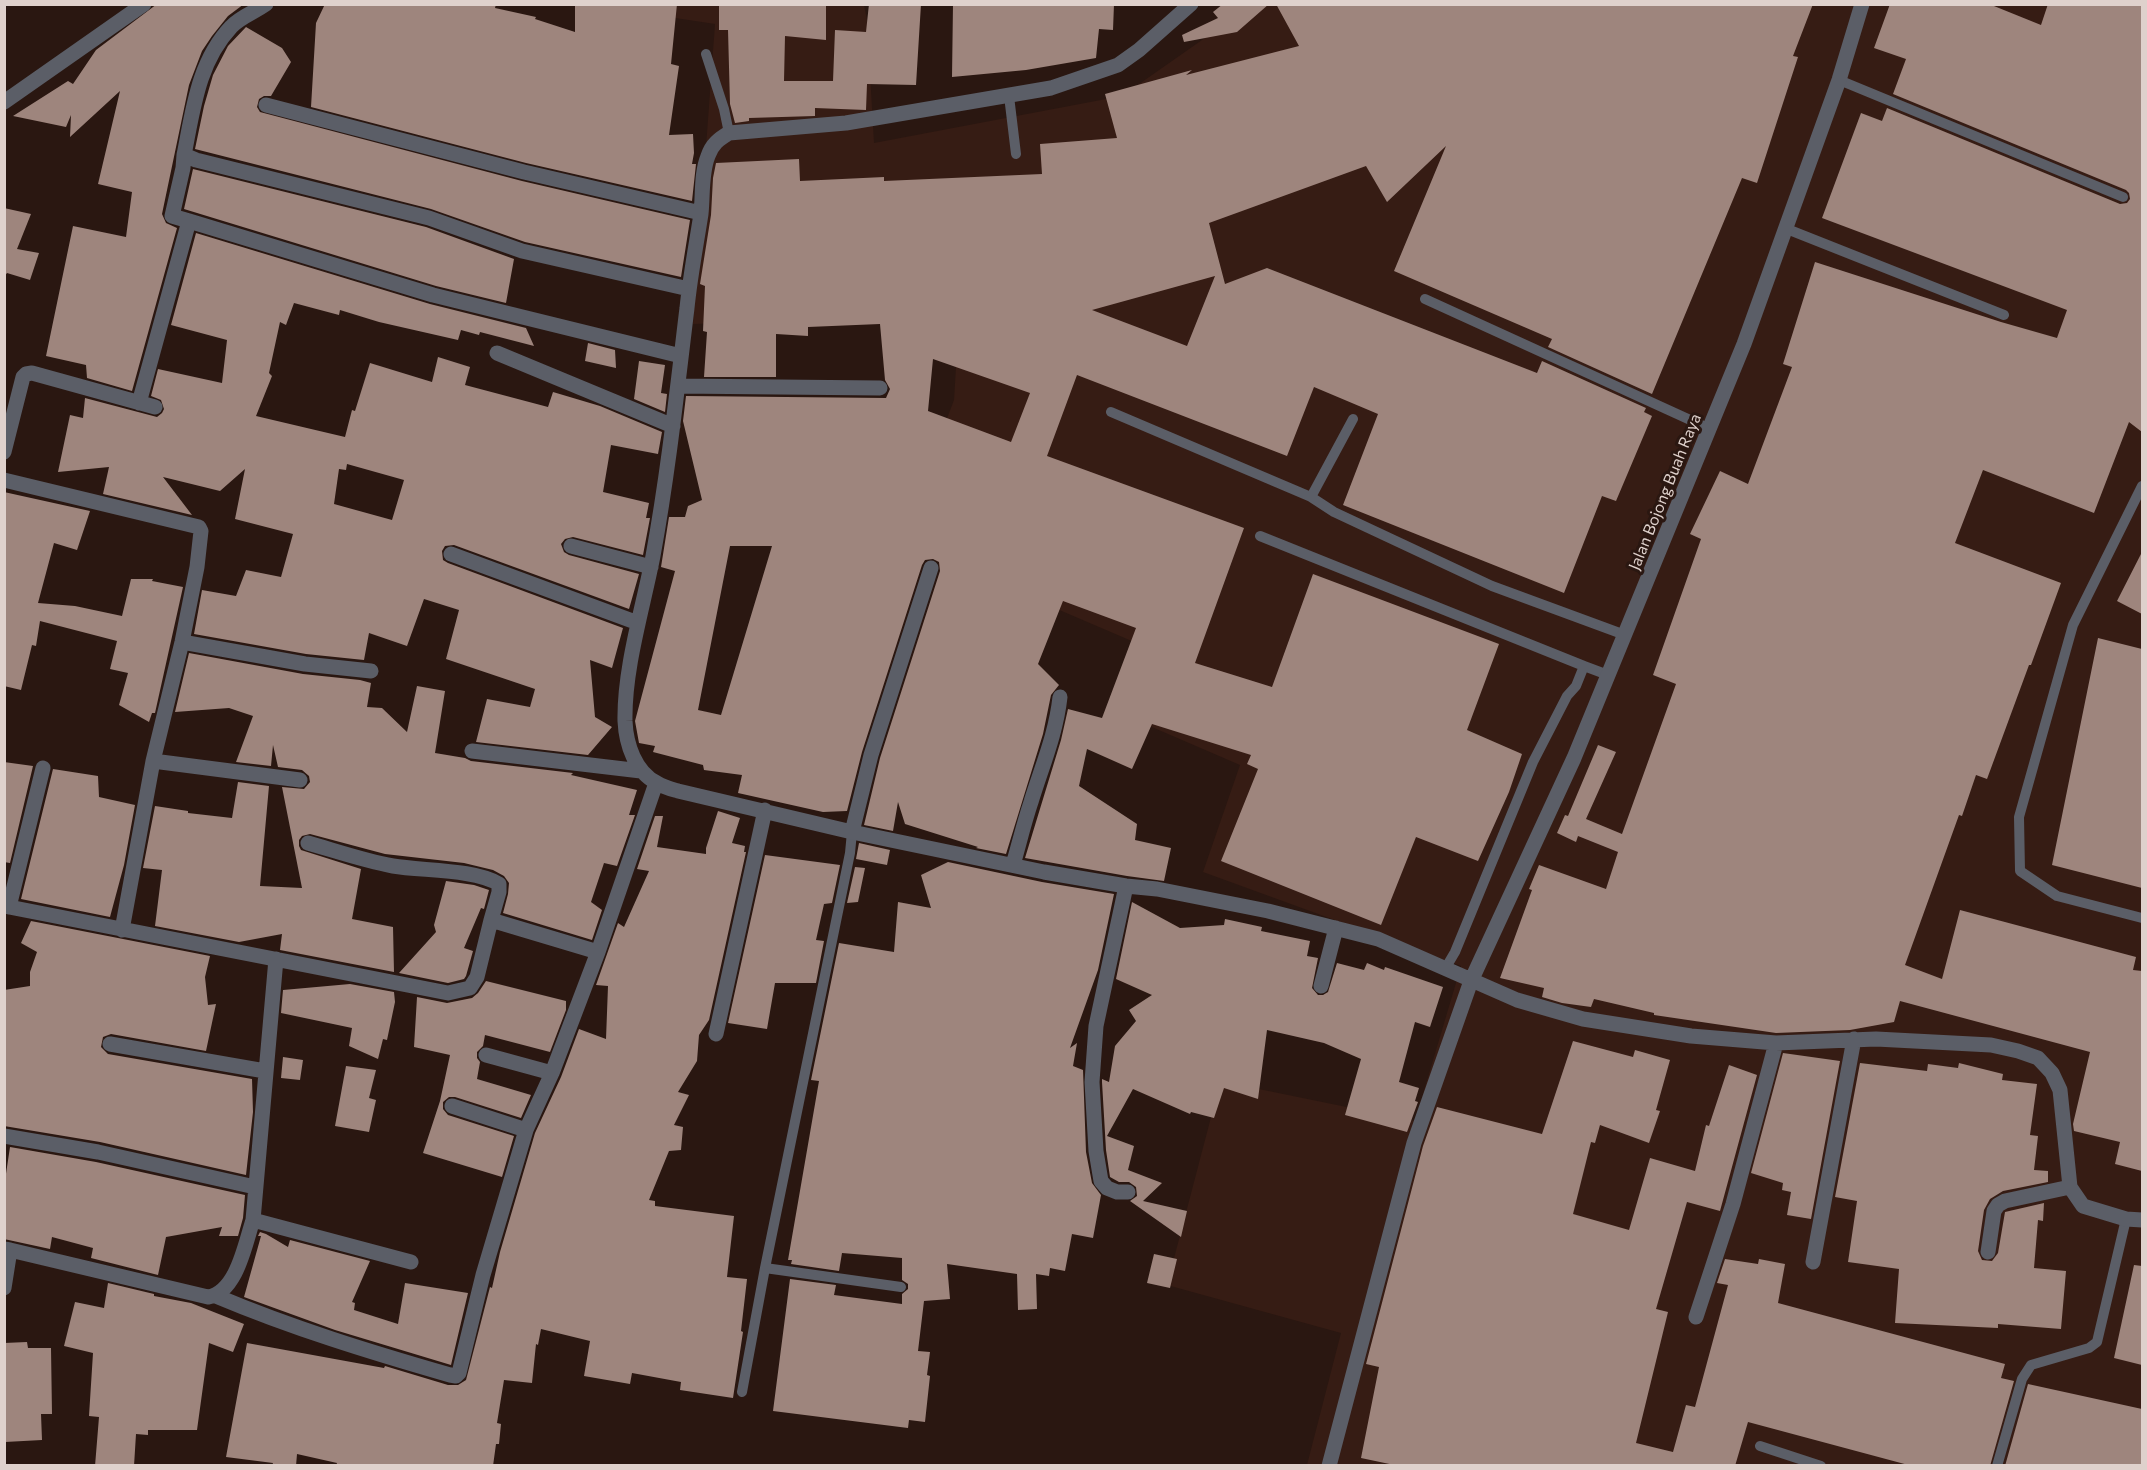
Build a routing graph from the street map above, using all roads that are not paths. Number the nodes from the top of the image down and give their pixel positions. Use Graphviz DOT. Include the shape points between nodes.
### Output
graph roads {
  1 [pos="144,4"];
  2 [pos="266,4"];
  3 [pos="1191,4"];
  4 [pos="1862,4"];
  5 [pos="706,54"];
  6 [pos="1839,80"];
  7 [pos="1009,96"];
  8 [pos="4,102"];
  9 [pos="266,105"];
  10 [pos="729,133"];
  11 [pos="1016,154"];
  12 [pos="184,155"];
  13 [pos="2123,197"];
  14 [pos="701,213"];
  15 [pos="189,221"];
  16 [pos="1787,229"];
  17 [pos="689,289"];
  18 [pos="1425,299"];
  19 [pos="2004,315"];
  20 [pos="497,353"];
  21 [pos="681,356"];
  22 [pos="678,386"];
  23 [pos="880,388"];
  24 [pos="139,403"];
  25 [pos="155,407"];
  26 [pos="1111,412"];
  27 [pos="1353,419"];
  28 [pos="673,426"];
  29 [pos="1710,429"];
  30 [pos="7,432"];
  31 [pos="5,450"];
  32 [pos="4,480"];
  33 [pos="2142,486"];
  34 [pos="1311,498"];
  35 [pos="1260,536"];
  36 [pos="571,546"];
  37 [pos="451,554"];
  38 [pos="651,567"];
  39 [pos="931,568"];
  40 [pos="638,623"];
  41 [pos="1625,635"];
  42 [pos="182,642"];
  43 [pos="1584,666"];
  44 [pos="371,671"];
  45 [pos="1608,675"];
  46 [pos="1060,697"];
  47 [pos="472,750"];
  48 [pos="153,761"];
  49 [pos="43,768"];
  50 [pos="641,771"];
  51 [pos="300,780"];
  52 [pos="656,783"];
  53 [pos="765,810"];
  54 [pos="852,832"];
  55 [pos="308,843"];
  56 [pos="1013,865"];
  57 [pos="1126,886"];
  58 [pos="7,906"];
  59 [pos="2142,918"];
  60 [pos="491,920"];
  61 [pos="1336,928"];
  62 [pos="122,930"];
  63 [pos="598,952"];
  64 [pos="276,959"];
  65 [pos="1445,969"];
  66 [pos="1471,981"];
  67 [pos="1321,986"];
  68 [pos="716,1034"];
  69 [pos="1854,1039"];
  70 [pos="1776,1043"];
  71 [pos="110,1044"];
  72 [pos="486,1055"];
  73 [pos="265,1071"];
  74 [pos="552,1073"];
  75 [pos="452,1106"];
  76 [pos="526,1130"];
  77 [pos="4,1136"];
  78 [pos="255,1187"];
  79 [pos="2070,1187"];
  80 [pos="1128,1192"];
  81 [pos="2126,1219"];
  82 [pos="253,1220"];
  83 [pos="2142,1220"];
  84 [pos="7,1250"];
  85 [pos="1988,1252"];
  86 [pos="411,1262"];
  87 [pos="1813,1262"];
  88 [pos="765,1268"];
  89 [pos="901,1287"];
  90 [pos="4,1288"];
  91 [pos="216,1296"];
  92 [pos="1696,1317"];
  93 [pos="742,1392"];
  94 [pos="1760,1446"];
  95 [pos="1329,1466"];
  96 [pos="1821,1466"];
  97 [pos="1997,1466"];
  1 -- 8 [label="street"];
  2 -- 12 [label="street" via="232,26 208,60 198,83"];
  3 -- 7 [label="street" via="1118,65 1051,88"];
  4 -- 6 [label="street, Jalan Bojong Buah Raya"];
  5 -- 10 [label="lane"];
  6 -- 13 [label="lane"];
  6 -- 16 [label="street, Jalan Bojong Buah Raya"];
  7 -- 10 [label="street" via="846,123"];
  7 -- 11 [label="lane"];
  9 -- 14 [label="street"];
  10 -- 14 [label="street" via="717,140 707,158"];
  12 -- 15 [label="street" via="172,216"];
  12 -- 17 [label="street" via="429,218 522,250"];
  14 -- 17 [label="street"];
  15 -- 21 [label="street" via="433,295"];
  15 -- 24 [label="street"];
  16 -- 19 [label="lane"];
  16 -- 29 [label="street, Jalan Bojong Buah Raya"];
  17 -- 21 [label="street"];
  18 -- 29 [label="lane"];
  20 -- 28 [label="street"];
  21 -- 22 [label="street"];
  22 -- 23 [label="street"];
  22 -- 28 [label="street"];
  24 -- 25 [label="street"];
  24 -- 30 [label="street" via="26,374"];
  26 -- 34 [label="lane"];
  27 -- 34 [label="lane"];
  28 -- 38 [label="street"];
  29 -- 41 [label="street, Jalan Bojong Buah Raya"];
  30 -- 31 [label="street"];
  32 -- 42 [label="street" via="199,527 202,536"];
  33 -- 59 [label="lane" via="2073,625 2019,817 2020,871 2057,896"];
  34 -- 41 [label="lane" via="1492,586"];
  35 -- 43 [label="lane"];
  36 -- 38 [label="street"];
  37 -- 40 [label="street"];
  38 -- 40 [label="street"];
  39 -- 54 [label="street"];
  40 -- 50 [label="street" via="625,722"];
  41 -- 45 [label="street, Jalan Bojong Buah Raya"];
  42 -- 44 [label="street" via="305,664"];
  42 -- 48 [label="street"];
  43 -- 45 [label="lane"];
  43 -- 65 [label="lane" via="1533,762"];
  45 -- 66 [label="street, Jalan Bojong Buah Raya"];
  46 -- 56 [label="street" via="1052,744"];
  47 -- 50 [label="street"];
  48 -- 51 [label="street"];
  48 -- 62 [label="street"];
  49 -- 58 [label="street"];
  50 -- 52 [label="street"];
  52 -- 53 [label="street"];
  52 -- 63 [label="street"];
  53 -- 54 [label="street"];
  53 -- 68 [label="street"];
  54 -- 56 [label="street"];
  54 -- 88 [label="lane"];
  55 -- 60 [label="street" via="393,866 493,880 499,884 499,892"];
  56 -- 57 [label="street"];
  57 -- 61 [label="street" via="1223,901"];
  57 -- 80 [label="street" via="1096,1026 1092,1082 1101,1181 1107,1188"];
  58 -- 62 [label="street"];
  60 -- 63 [label="street"];
  60 -- 64 [label="street" via="477,977 470,988 460,992 448,993"];
  61 -- 65 [label="street" via="1377,939"];
  61 -- 67 [label="street"];
  62 -- 64 [label="street"];
  63 -- 74 [label="street"];
  64 -- 73 [label="street"];
  65 -- 66 [label="street"];
  66 -- 70 [label="street" via="1517,1000 1583,1019 1691,1036"];
  66 -- 95 [label="street, Jalan Bojong Buah Raya" via="1414,1143"];
  69 -- 70 [label="street"];
  69 -- 79 [label="street" via="1991,1045 2038,1059 2052,1073 2060,1090"];
  69 -- 87 [label="street"];
  70 -- 92 [label="street" via="1733,1204"];
  71 -- 73 [label="street"];
  72 -- 74 [label="street"];
  73 -- 78 [label="street"];
  74 -- 76 [label="street"];
  75 -- 76 [label="street"];
  76 -- 91 [label="street" via="456,1376 326,1339"];
  77 -- 78 [label="street" via="98,1152"];
  78 -- 82 [label="street"];
  79 -- 81 [label="street" via="2083,1206"];
  79 -- 85 [label="street" via="1998,1205"];
  81 -- 83 [label="street"];
  81 -- 97 [label="lane" via="2097,1342 2027,1369"];
  82 -- 86 [label="street"];
  82 -- 91 [label="street" via="241,1260"];
  84 -- 90 [label="street"];
  84 -- 91 [label="street"];
  88 -- 89 [label="lane"];
  88 -- 93 [label="lane"];
  94 -- 96 [label="lane"];
}
